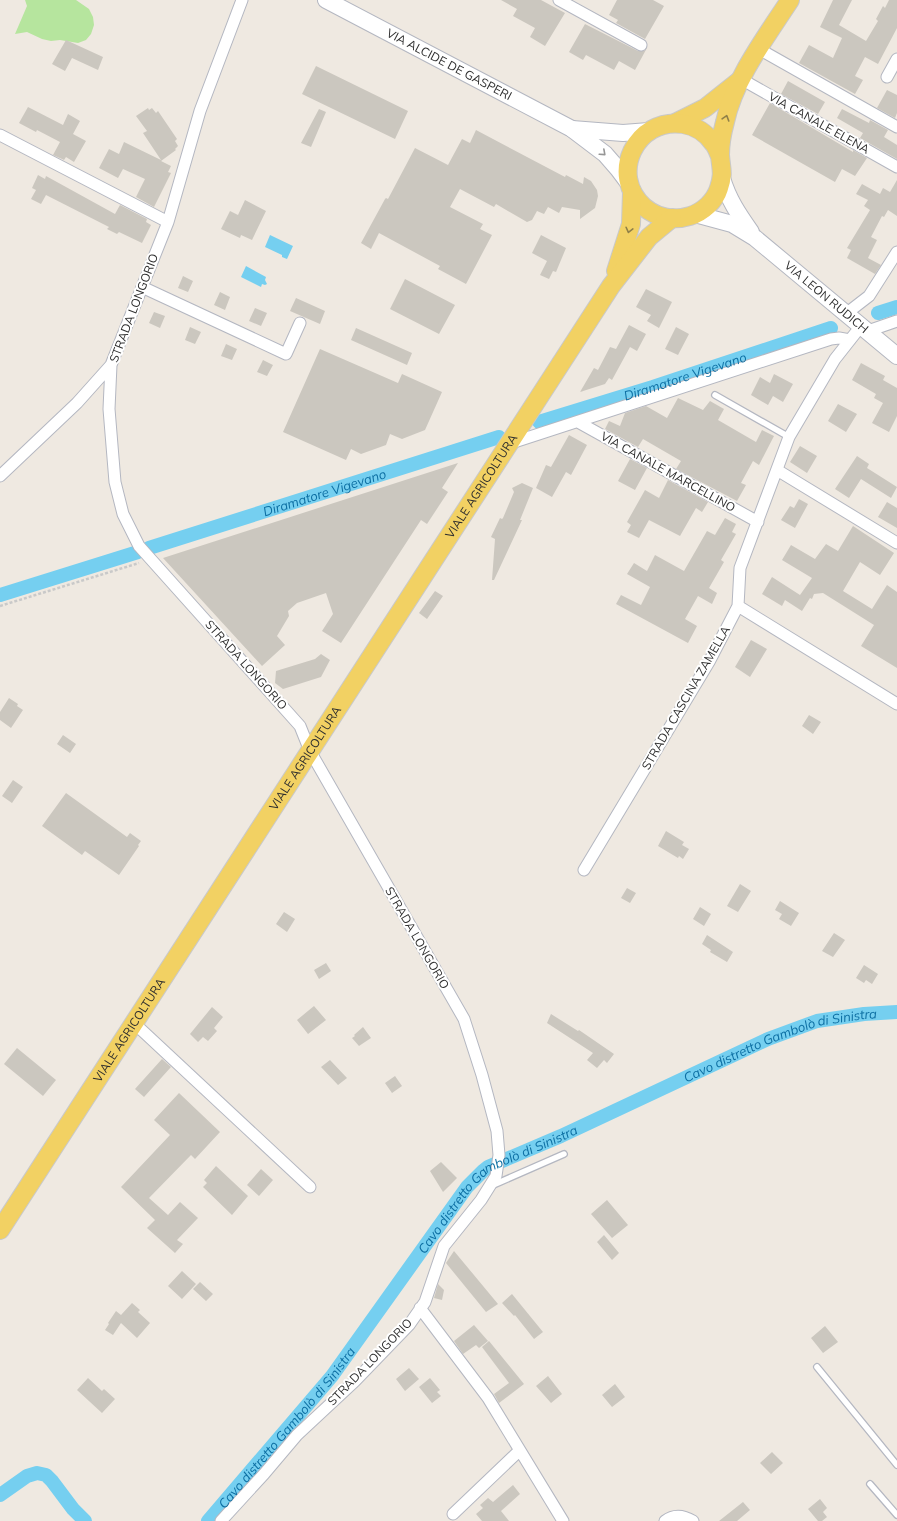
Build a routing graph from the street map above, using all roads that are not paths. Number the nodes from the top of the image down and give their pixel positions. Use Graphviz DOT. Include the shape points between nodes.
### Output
graph roads {
  1 [pos="242,0"];
  2 [pos="326,0"];
  3 [pos="559,0"];
  4 [pos="790,0"];
  5 [pos="641,46"];
  6 [pos="759,49"];
  7 [pos="897,59"];
  8 [pos="886,77"];
  9 [pos="741,79"];
  10 [pos="676,123"];
  11 [pos="897,127"];
  12 [pos="572,129"];
  13 [pos="649,131"];
  14 [pos="0,135"];
  15 [pos="720,156"];
  16 [pos="897,167"];
  17 [pos="722,178"];
  18 [pos="631,188"];
  19 [pos="695,214"];
  20 [pos="672,218"];
  21 [pos="168,222"];
  22 [pos="756,238"];
  23 [pos="897,252"];
  24 [pos="611,286"];
  25 [pos="142,287"];
  26 [pos="847,313"];
  27 [pos="897,321"];
  28 [pos="300,323"];
  29 [pos="864,328"];
  30 [pos="850,340"];
  31 [pos="897,356"];
  32 [pos="111,365"];
  33 [pos="715,395"];
  34 [pos="578,422"];
  35 [pos="789,437"];
  36 [pos="509,443"];
  37 [pos="777,470"];
  38 [pos="0,476"];
  39 [pos="758,522"];
  40 [pos="897,543"];
  41 [pos="738,606"];
  42 [pos="897,704"];
  43 [pos="310,751"];
  44 [pos="584,870"];
  45 [pos="134,1023"];
  46 [pos="564,1154"];
  47 [pos="491,1186"];
  48 [pos="310,1187"];
  49 [pos="0,1230"];
  50 [pos="420,1308"];
  51 [pos="817,1367"];
  52 [pos="520,1452"];
  53 [pos="897,1465"];
  54 [pos="870,1484"];
  55 [pos="453,1514"];
  56 [pos="897,1516"];
  57 [pos="221,1521"];
  58 [pos="563,1521"];
  59 [pos="664,1521"];
  60 [pos="693,1521"];
  1 -- 21 [label="street, STRADA LONGORIO" via="200,111"];
  2 -- 12 [label="main road, VIA ALCIDE DE GASPERI"];
  3 -- 5 [label="street"];
  4 -- 6 [label="main road, VIALE AGRICOLTURA"];
  6 -- 9 [label="main road, VIALE AGRICOLTURA"];
  6 -- 11 [label="street"];
  7 -- 8 [label="street"];
  9 -- 10 [label="main road, VIALE AGRICOLTURA" via="705,108"];
  15 -- 9 [label="main road, VIALE AGRICOLTURA, one-way" via="725,120"];
  9 -- 16 [label="street, VIA CANALE ELENA"];
  10 -- 13 [label="main road, VIALE AGRICOLTURA" via="662,125"];
  10 -- 15 [label="main road, VIALE AGRICOLTURA" via="703,132 714,143"];
  12 -- 13 [label="main road, VIA ALCIDE DE GASPERI" via="623,133"];
  12 -- 18 [label="main road, VIA ALCIDE DE GASPERI, one-way" via="605,154"];
  13 -- 18 [label="main road, VIALE AGRICOLTURA" via="636,144 628,161 627,173"];
  14 -- 21 [label="street"];
  15 -- 17 [label="main road, VIALE AGRICOLTURA"];
  17 -- 19 [label="main road, VIALE AGRICOLTURA" via="713,200"];
  17 -- 22 [label="main road" via="736,212"];
  18 -- 20 [label="main road, VIALE AGRICOLTURA" via="639,202 649,210 660,216"];
  18 -- 24 [label="main road, VIALE AGRICOLTURA, one-way" via="630,224"];
  19 -- 20 [label="main road, VIALE AGRICOLTURA" via="684,218"];
  19 -- 22 [label="main road" via="732,224"];
  20 -- 24 [label="main road, VIALE AGRICOLTURA" via="649,238"];
  21 -- 25 [label="street, STRADA LONGORIO"];
  22 -- 26 [label="main road, VIA LEON RUDICH"];
  23 -- 26 [label="street" via="869,296"];
  24 -- 36 [label="main road, VIALE AGRICOLTURA"];
  25 -- 28 [label="street" via="286,354"];
  25 -- 32 [label="street, STRADA LONGORIO"];
  26 -- 29 [label="main road, VIA LEON RUDICH"];
  27 -- 29 [label="street"];
  29 -- 30 [label="street, STRADA CASCINA ZAMELLA"];
  29 -- 31 [label="main road, VIA LEON RUDICH"];
  30 -- 34 [label="street" via="831,339"];
  30 -- 35 [label="street, STRADA CASCINA ZAMELLA" via="834,359"];
  32 -- 38 [label="street" via="77,403"];
  32 -- 43 [label="street, STRADA LONGORIO" via="109,409 115,482 123,514 139,546 300,726"];
  33 -- 35 [label="lane"];
  34 -- 36 [label="street"];
  34 -- 39 [label="street, VIA CANALE MARCELLINO"];
  35 -- 37 [label="street, STRADA CASCINA ZAMELLA"];
  36 -- 43 [label="main road, VIALE AGRICOLTURA"];
  37 -- 39 [label="street, STRADA CASCINA ZAMELLA"];
  37 -- 40 [label="street"];
  39 -- 41 [label="street, STRADA CASCINA ZAMELLA" via="740,568"];
  41 -- 42 [label="street"];
  41 -- 44 [label="street, STRADA CASCINA ZAMELLA" via="709,662"];
  43 -- 45 [label="main road, VIALE AGRICOLTURA"];
  43 -- 47 [label="street, STRADA LONGORIO" via="464,1019 497,1131 499,1155 496,1176"];
  45 -- 48 [label="street"];
  45 -- 49 [label="main road, VIALE AGRICOLTURA"];
  46 -- 47 [label="lane"];
  47 -- 50 [label="street, STRADA LONGORIO" via="444,1246"];
  50 -- 52 [label="street, STRADA LONGORIO" via="488,1398"];
  50 -- 57 [label="street, STRADA LONGORIO" via="409,1325 297,1435"];
  51 -- 53 [label="lane"];
  52 -- 55 [label="street"];
  52 -- 58 [label="street, STRADA LONGORIO"];
  54 -- 56 [label="lane"];
  59 -- 60 [label="street" via="669,1517 682,1516"];
}
